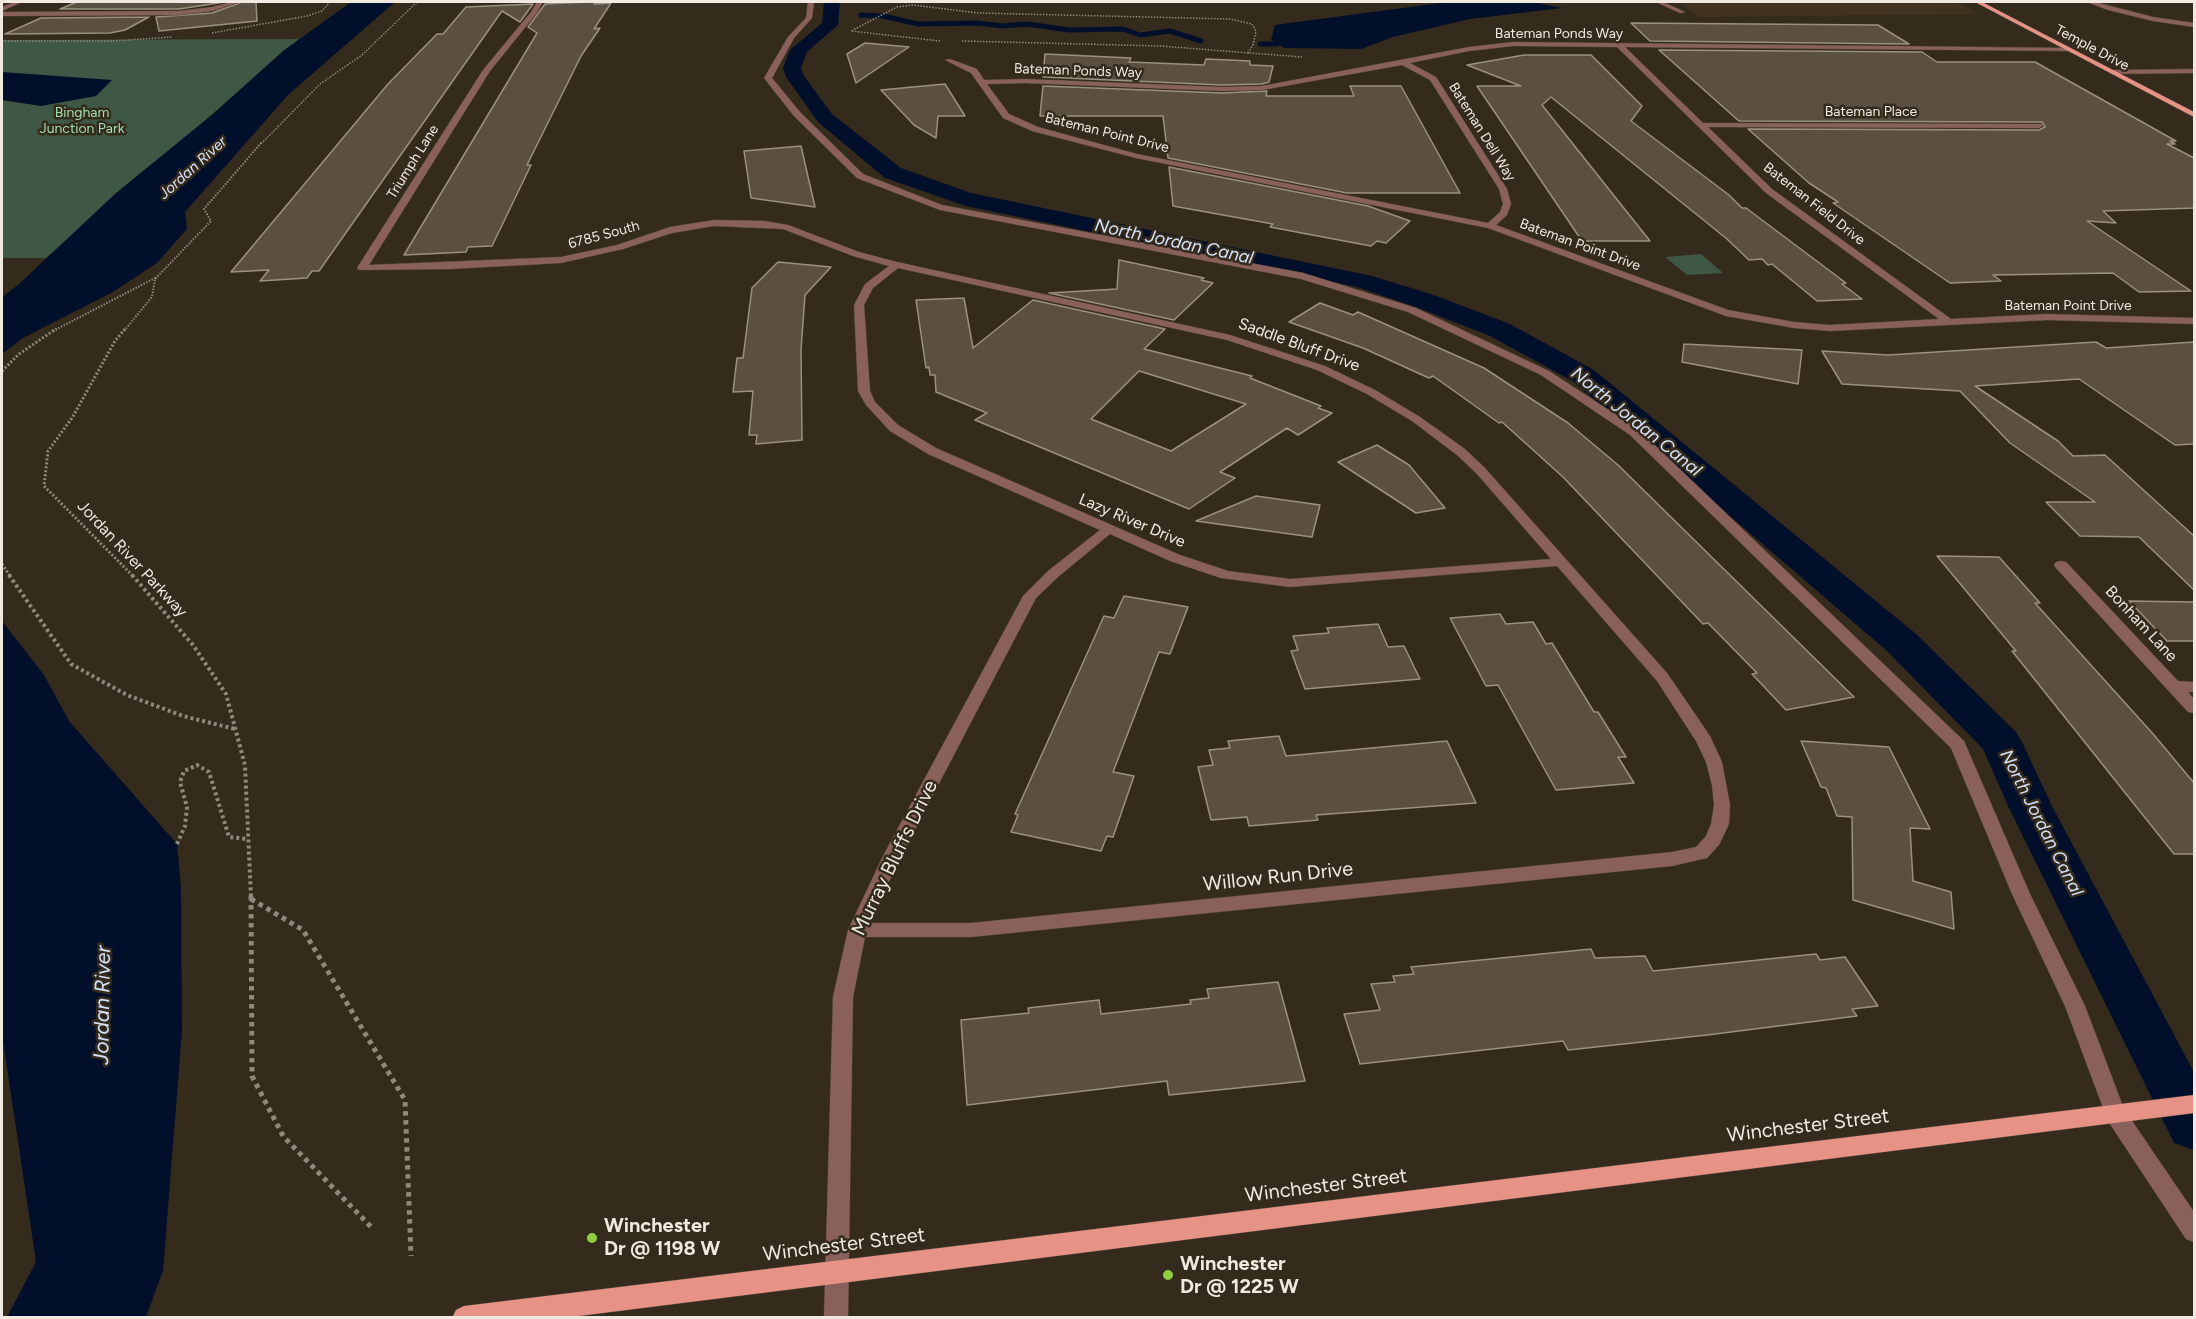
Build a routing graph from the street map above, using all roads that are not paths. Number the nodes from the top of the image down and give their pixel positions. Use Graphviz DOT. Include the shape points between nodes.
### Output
graph roads {
  1 [pos="19,2"];
  2 [pos="237,2"];
  3 [pos="540,2"];
  4 [pos="811,2"];
  5 [pos="1659,2"];
  6 [pos="1978,2"];
  7 [pos="2090,2"];
  8 [pos="187,4"];
  9 [pos="2,9"];
  10 [pos="1682,12"];
  11 [pos="172,13"];
  12 [pos="2,14"];
  13 [pos="2194,25"];
  14 [pos="1620,46"];
  15 [pos="2069,49"];
  16 [pos="948,60"];
  17 [pos="1404,63"];
  18 [pos="2194,71"];
  19 [pos="2112,72"];
  20 [pos="981,82"];
  21 [pos="2194,115"];
  22 [pos="1702,125"];
  23 [pos="2039,126"];
  24 [pos="764,224"];
  25 [pos="1490,226"];
  26 [pos="896,265"];
  27 [pos="450,266"];
  28 [pos="2194,321"];
  29 [pos="1949,322"];
  30 [pos="1109,529"];
  31 [pos="1562,562"];
  32 [pos="2061,565"];
  33 [pos="2174,686"];
  34 [pos="2194,687"];
  35 [pos="2194,708"];
  36 [pos="1701,853"];
  37 [pos="857,930"];
  38 [pos="2194,1104"];
  39 [pos="2115,1114"];
  40 [pos="2194,1231"];
  41 [pos="837,1272"];
  42 [pos="464,1317"];
  43 [pos="836,1317"];
  1 -- 9 [label="street"];
  2 -- 11 [label="street"];
  3 -- 27 [label="street, Triumph Lane" via="488,70 362,268"];
  4 -- 39 [label="street" via="809,18 791,37 768,78 796,114 860,176 940,207 1303,276 1412,310 1545,373 1634,432 1958,745 2021,894 2075,1006"];
  5 -- 10 [label="street"];
  6 -- 15 [label="main road, Temple Drive"];
  7 -- 13 [label="street" via="2143,17"];
  8 -- 11 [label="street"];
  11 -- 12 [label="street"];
  14 -- 15 [label="street, Bateman Ponds Way"];
  14 -- 17 [label="street, Bateman Ponds Way" via="1502,45"];
  14 -- 22 [label="street, Bateman Field Drive"];
  15 -- 19 [label="main road, Temple Drive"];
  16 -- 20 [label="street, Bateman Point Drive" via="974,71"];
  17 -- 20 [label="street, Bateman Ponds Way" via="1243,89"];
  17 -- 25 [label="street, Bateman Dell Way" via="1433,79 1503,189 1507,204 1504,213"];
  18 -- 19 [label="street"];
  19 -- 21 [label="main road, Temple Drive"];
  20 -- 25 [label="street, Bateman Point Drive" via="1006,116 1053,135 1136,156"];
  22 -- 23 [label="street, Bateman Place"];
  22 -- 29 [label="street, Bateman Field Drive" via="1769,191"];
  24 -- 26 [label="street, Saddle Bluff Drive" via="785,227"];
  24 -- 27 [label="street, 6785 South" via="714,223 670,230 620,247 561,260"];
  25 -- 29 [label="street, Bateman Point Drive" via="1726,313 1830,328"];
  26 -- 30 [label="street, Lazy River Drive" via="869,286 859,305 862,380 870,403 894,428 932,451"];
  26 -- 31 [label="street, Saddle Bluff Drive" via="1184,327 1321,368 1394,405 1461,452"];
  28 -- 29 [label="street, Bateman Point Drive" via="2048,317"];
  30 -- 31 [label="street, Lazy River Drive" via="1199,567 1257,581 1326,581"];
  30 -- 37 [label="street, Murray Bluffs Drive" via="1030,596"];
  31 -- 36 [label="street, Saddle Bluff Drive" via="1662,676 1704,740 1714,762 1722,806 1720,825"];
  32 -- 33 [label="street, Bonham Lane"];
  33 -- 34 [label="street"];
  33 -- 35 [label="street, Bonham Lane"];
  36 -- 37 [label="street, Willow Run Drive" via="1642,863 971,930"];
  37 -- 41 [label="street, Murray Bluffs Drive" via="843,997"];
  38 -- 39 [label="main road, Winchester Street"];
  39 -- 40 [label="street"];
  39 -- 41 [label="main road, Winchester Street"];
  41 -- 42 [label="main road, Winchester Street"];
  41 -- 43 [label="street, Murray Bluffs Drive"];
}
